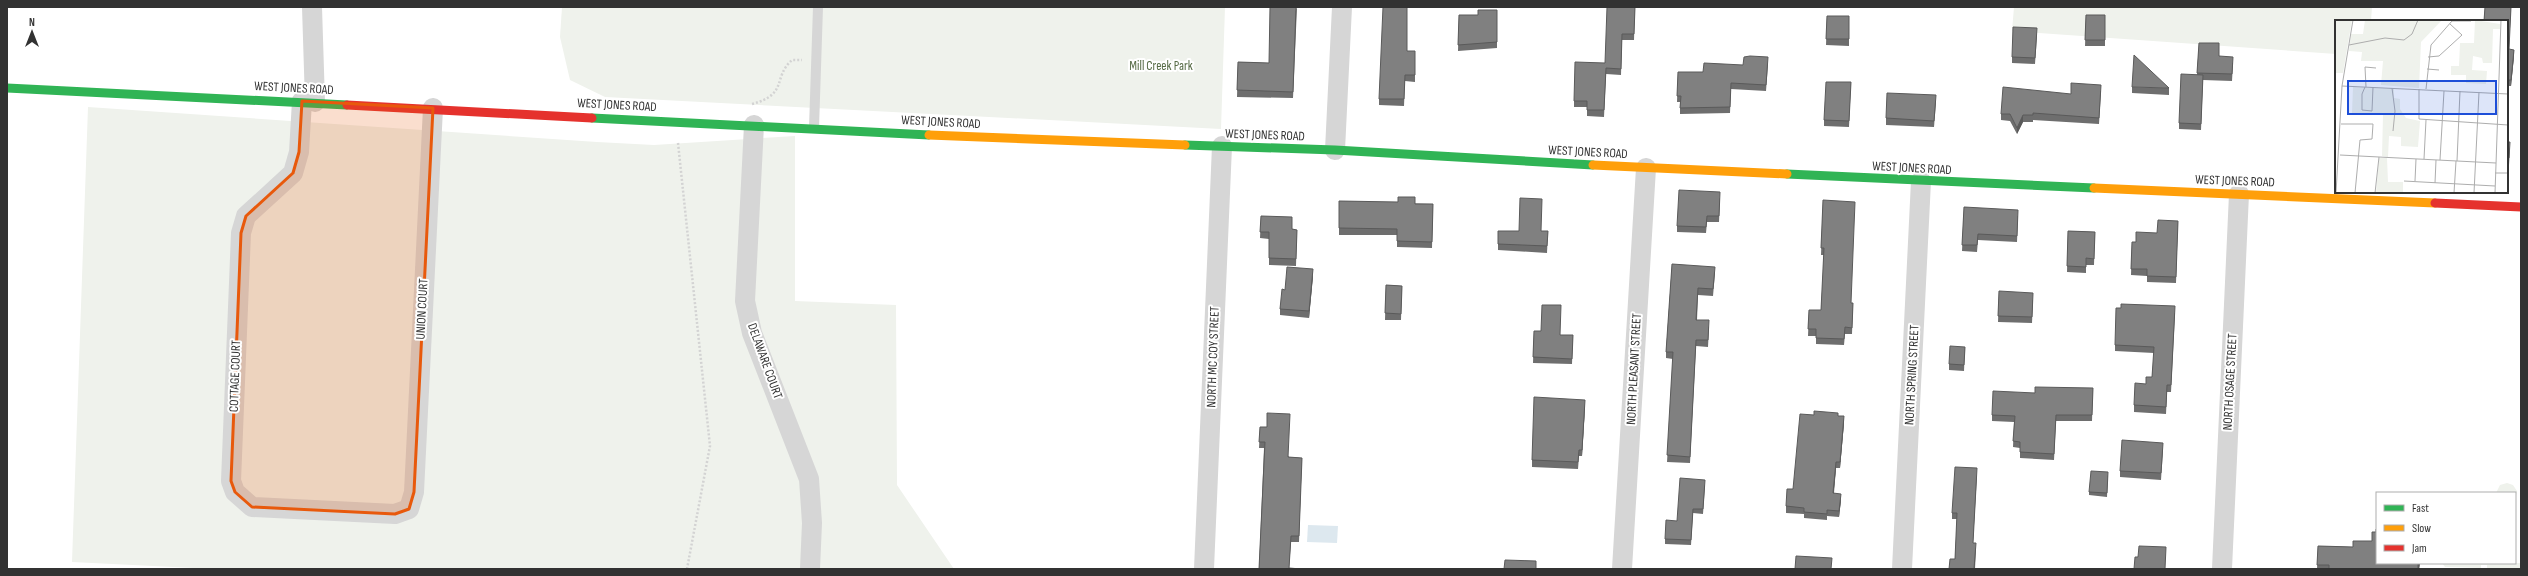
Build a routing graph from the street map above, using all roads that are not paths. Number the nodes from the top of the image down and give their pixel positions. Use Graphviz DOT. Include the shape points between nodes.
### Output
graph roads {
  1 [pos="312,7"];
  2 [pos="818,7"];
  3 [pos="1342,7"];
  4 [pos="7,88"];
  5 [pos="308,102"];
  6 [pos="433,108"];
  7 [pos="754,125"];
  8 [pos="814,128"];
  9 [pos="1222,146"];
  10 [pos="1335,150"];
  11 [pos="1646,168"];
  12 [pos="1921,181"];
  13 [pos="2239,194"];
  14 [pos="2521,207"];
  15 [pos="409,509"];
  16 [pos="810,569"];
  17 [pos="1204,569"];
  18 [pos="1622,569"];
  19 [pos="1902,569"];
  20 [pos="2222,569"];
  1 -- 5 [label="street, COTTAGE COURT"];
  2 -- 8 [label="lane"];
  3 -- 10 [label="street"];
  4 -- 5 [label="street, WEST JONES ROAD"];
  5 -- 6 [label="street, WEST JONES ROAD"];
  5 -- 15 [label="street, COTTAGE COURT" via="293,173 246,216 240,233 231,481 235,492 252,507 395,514"];
  6 -- 7 [label="street, WEST JONES ROAD"];
  6 -- 15 [label="street, UNION COURT" via="414,492"];
  7 -- 8 [label="street, WEST JONES ROAD"];
  7 -- 16 [label="street, DELAWARE COURT" via="746,301 752,332 809,479 812,522"];
  8 -- 9 [label="street, WEST JONES ROAD" via="944,136"];
  9 -- 10 [label="street, WEST JONES ROAD"];
  9 -- 17 [label="street, NORTH MC COY STREET"];
  10 -- 11 [label="street, WEST JONES ROAD"];
  11 -- 12 [label="street, WEST JONES ROAD"];
  11 -- 18 [label="street, NORTH PLEASANT STREET"];
  12 -- 13 [label="street, WEST JONES ROAD"];
  12 -- 19 [label="street, NORTH SPRING STREET"];
  13 -- 14 [label="street, WEST JONES ROAD"];
  13 -- 20 [label="street, NORTH OSAGE STREET"];
}
